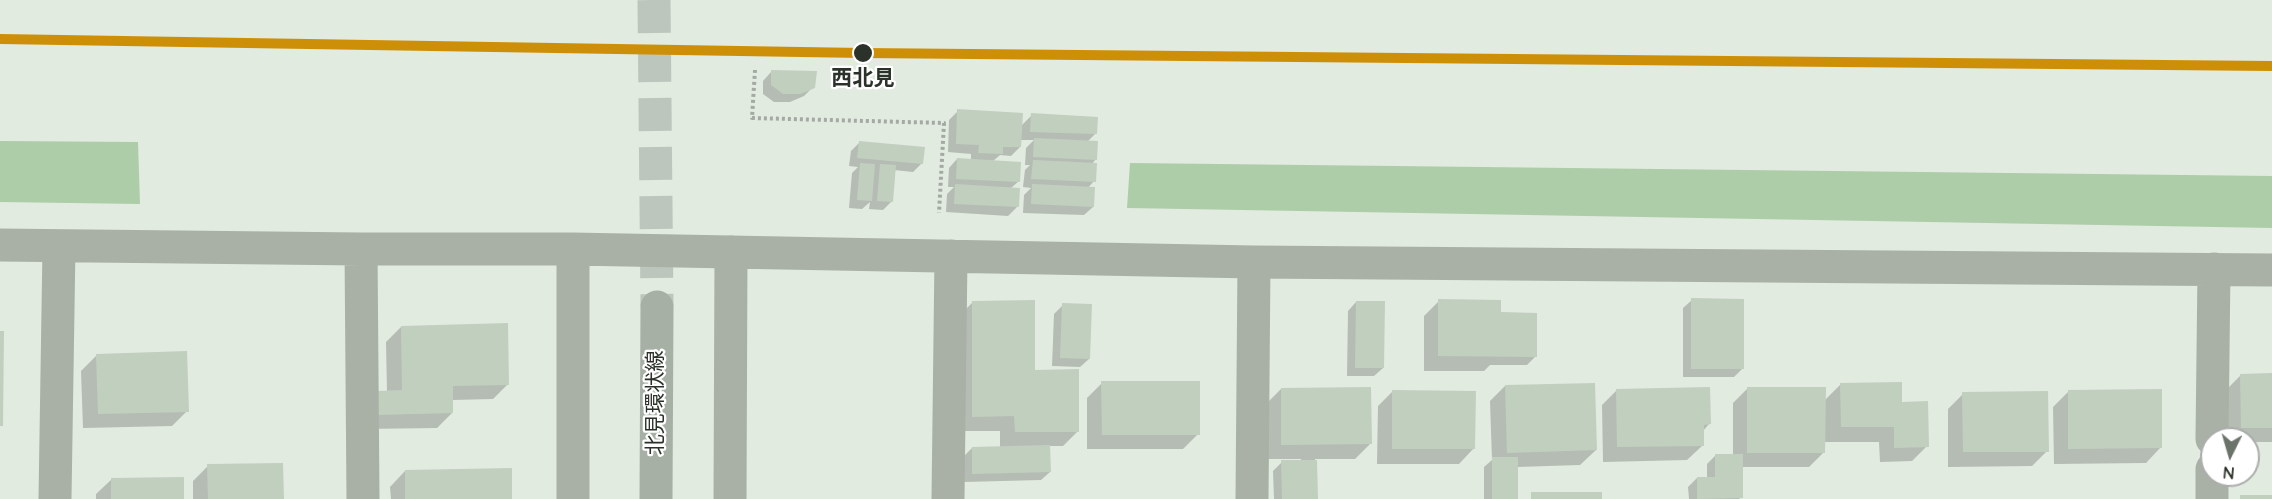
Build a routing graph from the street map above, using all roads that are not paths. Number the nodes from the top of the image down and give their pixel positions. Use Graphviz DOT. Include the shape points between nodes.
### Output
graph roads {
  1 [pos="0,245"];
  2 [pos="59,246"];
  3 [pos="361,249"];
  4 [pos="573,249"];
  5 [pos="730,252"];
  6 [pos="944,256"];
  7 [pos="1254,262"];
  8 [pos="2214,269"];
  9 [pos="2272,270"];
  10 [pos="657,307"];
  11 [pos="2212,427"];
  12 [pos="55,499"];
  13 [pos="363,499"];
  14 [pos="573,499"];
  15 [pos="656,499"];
  16 [pos="730,499"];
  17 [pos="948,499"];
  18 [pos="1252,499"];
  1 -- 2 [label="street"];
  2 -- 3 [label="street"];
  2 -- 12 [label="street"];
  3 -- 4 [label="street"];
  3 -- 13 [label="street"];
  4 -- 5 [label="street"];
  4 -- 14 [label="street"];
  5 -- 6 [label="street"];
  5 -- 16 [label="street"];
  6 -- 7 [label="street"];
  6 -- 17 [label="street"];
  7 -- 8 [label="street"];
  7 -- 18 [label="street"];
  8 -- 9 [label="street"];
  8 -- 11 [label="street"];
  10 -- 15 [label="main road, 北見環状線"];
}
